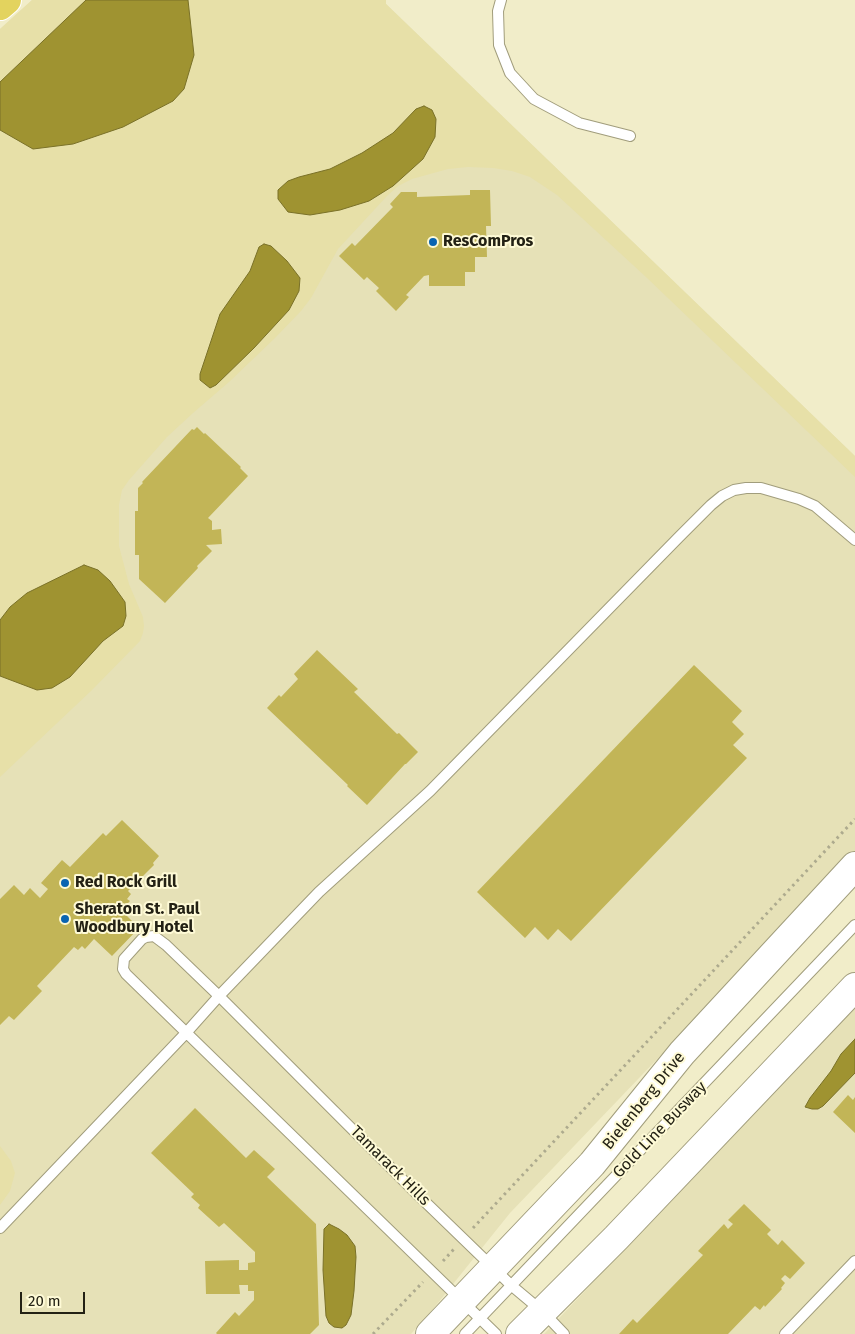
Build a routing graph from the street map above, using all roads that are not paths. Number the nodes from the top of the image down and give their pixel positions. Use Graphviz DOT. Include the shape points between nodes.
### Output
graph roads {
  1 [pos="7,0"];
  2 [pos="501,0"];
  3 [pos="0,6"];
  4 [pos="630,136"];
  5 [pos="855,540"];
  6 [pos="855,866"];
  7 [pos="855,925"];
  8 [pos="855,986"];
  9 [pos="219,996"];
  10 [pos="186,1033"];
  11 [pos="0,1228"];
  12 [pos="855,1261"];
  13 [pos="503,1277"];
  14 [pos="471,1310"];
  15 [pos="543,1312"];
  16 [pos="430,1334"];
  17 [pos="465,1334"];
  18 [pos="496,1334"];
  19 [pos="520,1334"];
  20 [pos="564,1334"];
  21 [pos="785,1334"];
  1 -- 3 [label="highway"];
  2 -- 4 [label="lane" via="498,11 500,45 510,73 534,99 579,123"];
  5 -- 9 [label="lane" via="815,506 799,499 761,488 734,490 722,496 430,792 319,892"];
  6 -- 13 [label="street, Bielenberg Drive" via="682,1053"];
  7 -- 13 [label="lane, Gold Line Busway"];
  8 -- 15 [label="street"];
  9 -- 10 [label="lane"];
  9 -- 10 [label="lane, Tamarack Hills" via="154,936 146,937 124,959 122,969 126,974"];
  9 -- 13 [label="lane, Tamarack Hills"];
  10 -- 11 [label="lane"];
  10 -- 14 [label="lane"];
  12 -- 21 [label="lane"];
  13 -- 14 [label="street, Bielenberg Drive"];
  13 -- 15 [label="lane, Tamarack Hills"];
  14 -- 16 [label="street, Bielenberg Drive"];
  14 -- 17 [label="lane"];
  14 -- 18 [label="lane"];
  15 -- 19 [label="street"];
  15 -- 20 [label="lane, Tamarack Hills"];
}
